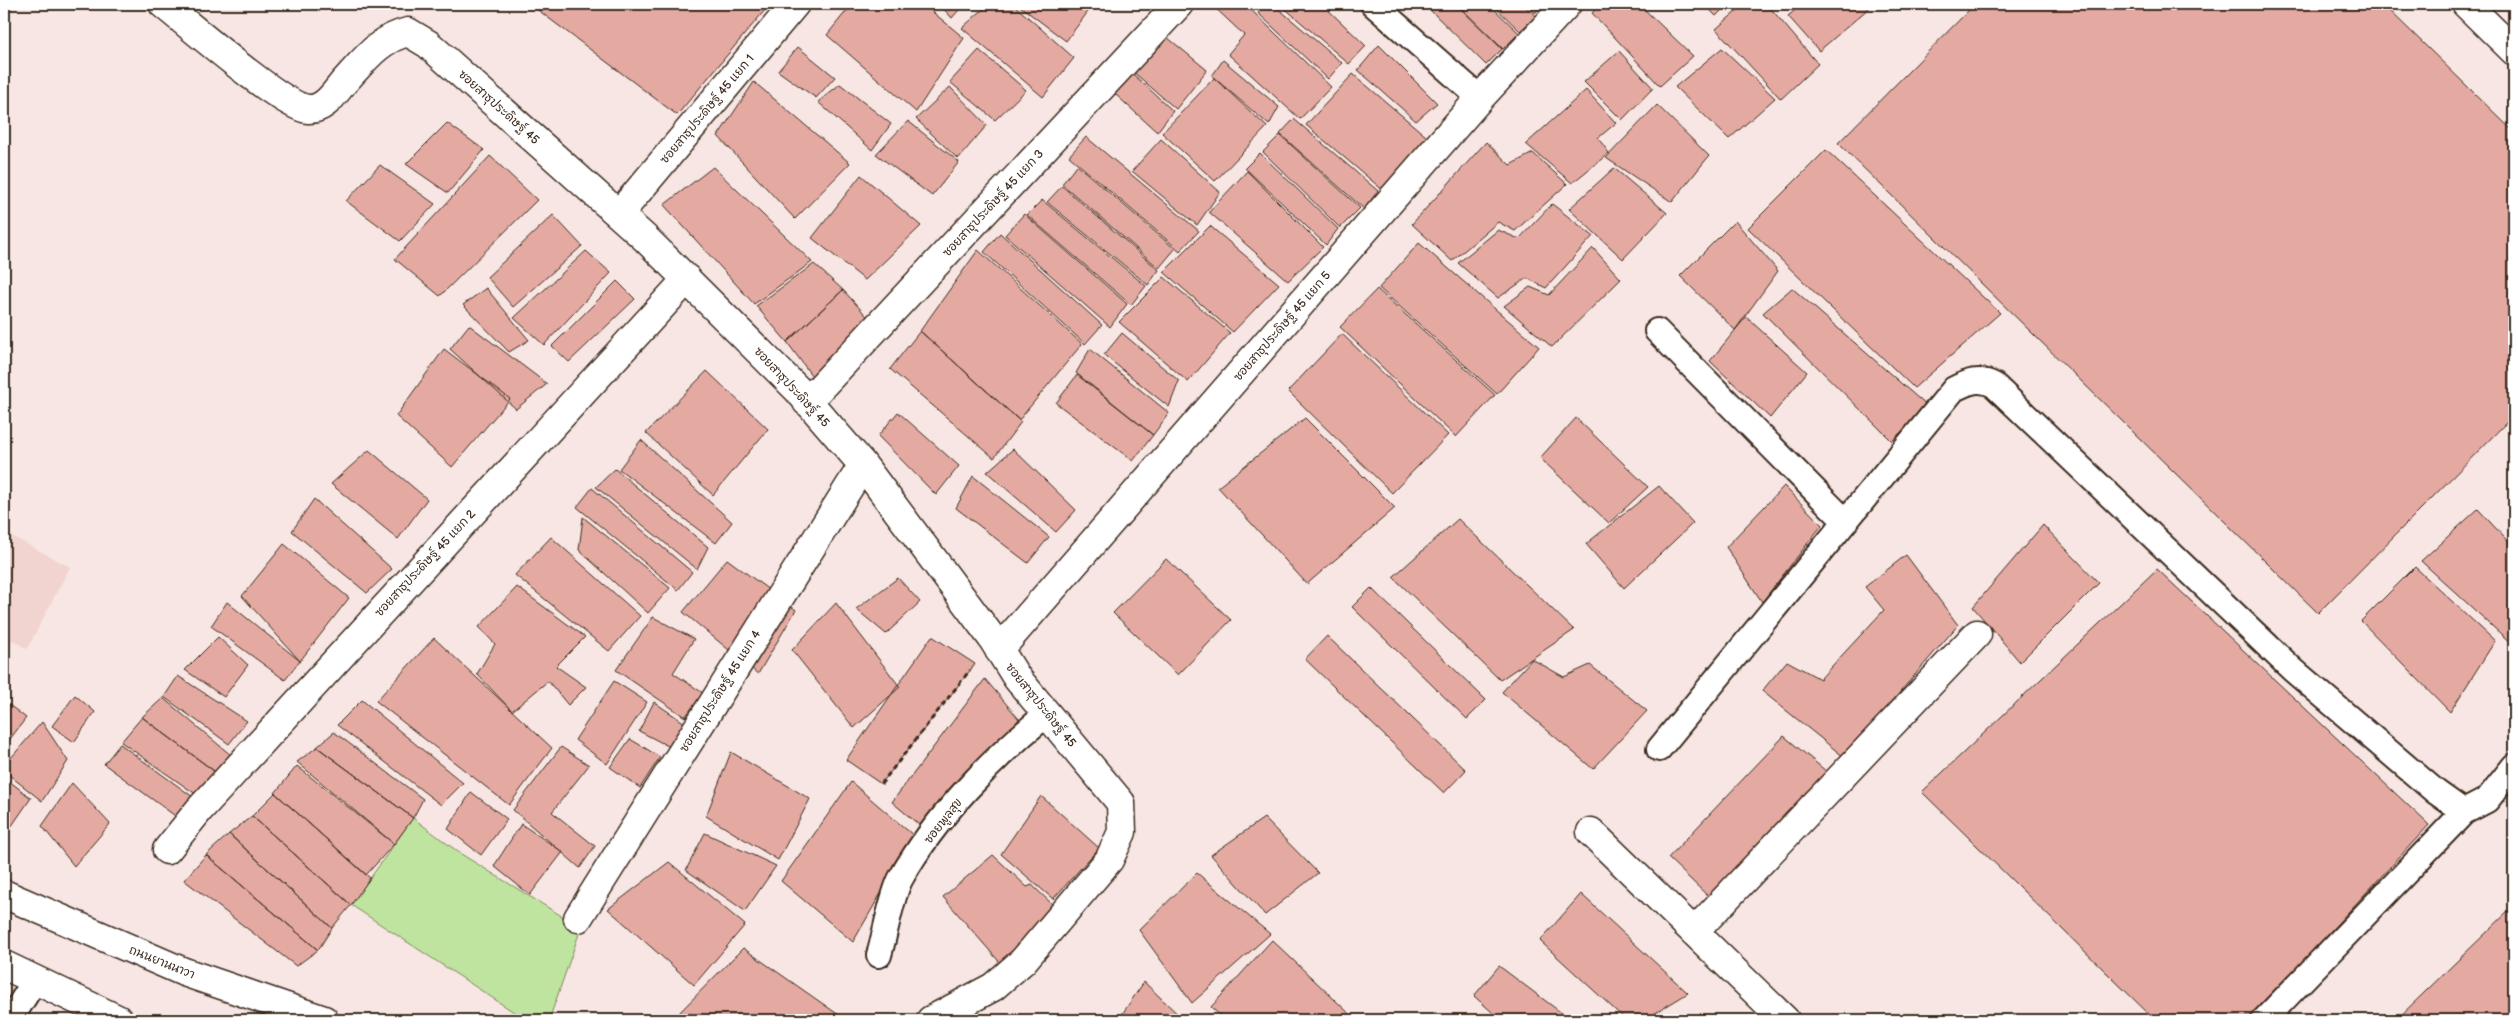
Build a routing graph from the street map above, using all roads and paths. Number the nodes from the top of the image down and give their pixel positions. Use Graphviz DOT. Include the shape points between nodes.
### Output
graph roads {
  1 [pos="163,4"];
  2 [pos="795,4"];
  3 [pos="1179,4"];
  4 [pos="1373,4"];
  5 [pos="1567,4"];
  6 [pos="2466,4"];
  7 [pos="2514,51"];
  8 [pos="1480,98"];
  9 [pos="619,214"];
  10 [pos="687,279"];
  11 [pos="1657,331"];
  12 [pos="807,402"];
  13 [pos="863,465"];
  14 [pos="1845,522"];
  15 [pos="1977,634"];
  16 [pos="995,644"];
  17 [pos="1047,714"];
  18 [pos="1658,749"];
  19 [pos="2514,766"];
  20 [pos="881,784"];
  21 [pos="2464,812"];
  22 [pos="1591,832"];
  23 [pos="167,850"];
  24 [pos="4,894"];
  25 [pos="578,918"];
  26 [pos="1694,932"];
  27 [pos="879,955"];
  28 [pos="4,964"];
  29 [pos="36,980"];
  30 [pos="10,1020"];
  31 [pos="119,1020"];
  32 [pos="324,1020"];
  33 [pos="931,1020"];
  34 [pos="1785,1020"];
  35 [pos="2264,1020"];
  1 -- 9 [label="street, ซอยสาธุประดิษฐ์ 45" via="271,89 294,105 309,109 322,106 391,36 408,32 428,44"];
  2 -- 9 [label="street, ซอยสาธุประดิษฐ์ 45 แยก 1"];
  3 -- 12 [label="street, ซอยสาธุประดิษฐ์ 45 แยก 3"];
  4 -- 8 [label="lane"];
  5 -- 8 [label="street, ซอยสาธุประดิษฐ์ 45 แยก 5"];
  6 -- 7 [label="street"];
  8 -- 16 [label="street, ซอยสาธุประดิษฐ์ 45 แยก 5"];
  9 -- 10 [label="street, ซอยสาธุประดิษฐ์ 45"];
  10 -- 12 [label="street, ซอยสาธุประดิษฐ์ 45"];
  10 -- 23 [label="street, ซอยสาธุประดิษฐ์ 45 แยก 2" via="199,810"];
  11 -- 14 [label="lane"];
  12 -- 13 [label="street, ซอยสาธุประดิษฐ์ 45"];
  13 -- 16 [label="street, ซอยสาธุประดิษฐ์ 45"];
  13 -- 25 [label="street, ซอยสาธุประดิษฐ์ 45 แยก 4"];
  14 -- 18 [label="lane"];
  14 -- 21 [label="lane" via="1954,389 1969,381 1987,381 2293,670 2436,792"];
  15 -- 26 [label="street"];
  16 -- 17 [label="street, ซอยสาธุประดิษฐ์ 45" via="1017,678"];
  16 -- 20 [label="path"];
  17 -- 27 [label="lane, ซอยพูลสุข" via="1004,750 941,820 900,879"];
  17 -- 33 [label="street, ซอยสาธุประดิษฐ์ 45" via="1121,803 1122,832 1109,860 1023,960 993,987"];
  19 -- 21 [label="lane" via="2487,800"];
  21 -- 35 [label="lane"];
  22 -- 26 [label="street"];
  24 -- 32 [label="street, ถนนยานนาวา" via="184,972"];
  26 -- 34 [label="street"];
  28 -- 29 [label="street"];
  29 -- 30 [label="lane"];
  29 -- 31 [label="street"];
}
